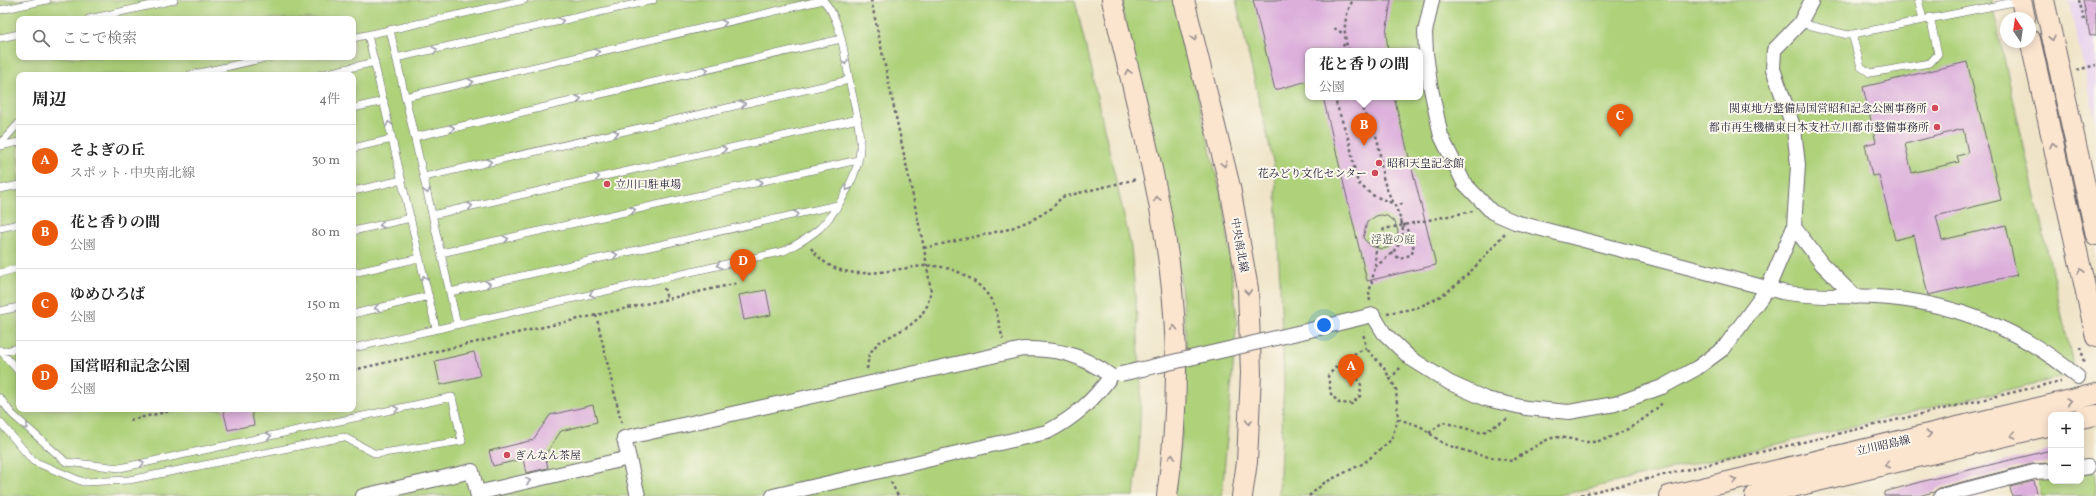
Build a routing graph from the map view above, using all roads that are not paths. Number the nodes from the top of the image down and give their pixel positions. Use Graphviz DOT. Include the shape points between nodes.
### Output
graph roads {
  1 [pos="46,0"];
  2 [pos="174,0"];
  3 [pos="524,0"];
  4 [pos="653,0"];
  5 [pos="823,0"];
  6 [pos="1112,0"];
  7 [pos="1184,0"];
  8 [pos="1432,0"];
  9 [pos="1812,0"];
  10 [pos="1918,0"];
  11 [pos="2022,0"];
  12 [pos="2044,0"];
  13 [pos="0,10"];
  14 [pos="2024,12"];
  15 [pos="102,16"];
  16 [pos="1926,18"];
  17 [pos="1800,23"];
  18 [pos="390,30"];
  19 [pos="1852,34"];
  20 [pos="16,35"];
  21 [pos="368,35"];
  22 [pos="356,37"];
  23 [pos="0,38"];
  24 [pos="841,39"];
  25 [pos="2032,48"];
  26 [pos="396,58"];
  27 [pos="257,60"];
  28 [pos="375,62"];
  29 [pos="203,72"];
  30 [pos="332,72"];
  31 [pos="849,80"];
  32 [pos="405,97"];
  33 [pos="384,101"];
  34 [pos="356,107"];
  35 [pos="858,119"];
  36 [pos="16,126"];
  37 [pos="414,137"];
  38 [pos="392,140"];
  39 [pos="16,142"];
  40 [pos="0,145"];
  41 [pos="356,147"];
  42 [pos="858,160"];
  43 [pos="424,177"];
  44 [pos="402,180"];
  45 [pos="16,186"];
  46 [pos="0,189"];
  47 [pos="356,190"];
  48 [pos="837,205"];
  49 [pos="432,215"];
  50 [pos="411,218"];
  51 [pos="16,225"];
  52 [pos="1794,227"];
  53 [pos="0,228"];
  54 [pos="356,230"];
  55 [pos="2096,235"];
  56 [pos="441,253"];
  57 [pos="420,258"];
  58 [pos="16,269"];
  59 [pos="356,272"];
  60 [pos="0,273"];
  61 [pos="1768,288"];
  62 [pos="450,292"];
  63 [pos="429,296"];
  64 [pos="1855,297"];
  65 [pos="16,308"];
  66 [pos="0,311"];
  67 [pos="356,313"];
  68 [pos="457,324"];
  69 [pos="436,329"];
  70 [pos="2088,341"];
  71 [pos="356,347"];
  72 [pos="16,348"];
  73 [pos="1,351"];
  74 [pos="16,368"];
  75 [pos="1116,375"];
  76 [pos="2078,377"];
  77 [pos="2096,394"];
  78 [pos="0,398"];
  79 [pos="2096,415"];
  80 [pos="2084,417"];
  81 [pos="0,422"];
  82 [pos="2048,426"];
  83 [pos="629,458"];
  84 [pos="2048,471"];
  85 [pos="477,495"];
  86 [pos="362,496"];
  87 [pos="638,496"];
  88 [pos="773,496"];
  89 [pos="1167,496"];
  90 [pos="1242,496"];
  91 [pos="1669,496"];
  92 [pos="1756,496"];
  93 [pos="1941,496"];
  1 -- 13 [label="lane"];
  2 -- 15 [label="lane"];
  3 -- 18 [label="lane"];
  26 -- 4 [label="lane, one-way"];
  5 -- 24 [label="lane" via="836,18"];
  32 -- 5 [label="lane, one-way"];
  89 -- 6 [label="main road, one-way" via="1177,389 1169,264 1152,175"];
  7 -- 90 [label="main road, 中央南北線, one-way" via="1230,187 1248,289 1251,373 1247,462"];
  8 -- 61 [label="street" via="1425,32 1426,53 1440,136 1464,183 1492,212 1515,222"];
  9 -- 17 [label="street"];
  10 -- 16 [label="lane"];
  11 -- 14 [label="main road"];
  11 -- 16 [label="lane"];
  12 -- 55 [label="main road, one-way"];
  16 -- 19 [label="lane"];
  16 -- 19 [label="lane" via="1938,54 1930,62 1870,73 1861,67"];
  17 -- 19 [label="lane"];
  17 -- 52 [label="street" via="1774,50 1773,69 1794,129 1798,165"];
  18 -- 21 [label="lane"];
  18 -- 26 [label="lane"];
  20 -- 23 [label="lane"];
  21 -- 22 [label="lane"];
  21 -- 28 [label="lane"];
  24 -- 31 [label="lane, one-way"];
  37 -- 24 [label="lane, one-way"];
  70 -- 25 [label="main road, one-way"];
  26 -- 32 [label="lane"];
  27 -- 29 [label="lane"];
  28 -- 30 [label="lane"];
  28 -- 33 [label="lane"];
  31 -- 35 [label="lane"];
  43 -- 31 [label="lane, one-way"];
  32 -- 37 [label="lane"];
  33 -- 34 [label="lane"];
  38 -- 33 [label="lane, one-way"];
  35 -- 42 [label="lane"];
  49 -- 35 [label="lane, one-way"];
  36 -- 40 [label="lane"];
  37 -- 43 [label="lane"];
  38 -- 41 [label="lane"];
  38 -- 44 [label="lane"];
  39 -- 40 [label="lane"];
  42 -- 48 [label="lane, one-way" via="851,182"];
  56 -- 42 [label="lane, one-way"];
  43 -- 49 [label="lane, one-way"];
  44 -- 47 [label="lane"];
  44 -- 50 [label="lane"];
  45 -- 46 [label="lane"];
  62 -- 48 [label="lane, one-way"];
  48 -- 68 [label="lane, one-way" via="820,227 805,240 784,251"];
  49 -- 56 [label="lane"];
  50 -- 54 [label="lane, one-way"];
  50 -- 57 [label="lane"];
  51 -- 53 [label="lane"];
  52 -- 61 [label="street"];
  52 -- 64 [label="street" via="1822,264"];
  56 -- 62 [label="lane"];
  57 -- 59 [label="lane"];
  63 -- 57 [label="lane, one-way"];
  58 -- 60 [label="lane"];
  61 -- 64 [label="street" via="1811,296"];
  61 -- 75 [label="street, bridge" via="1724,348 1697,368 1668,384 1615,404 1569,412 1486,399 1450,383 1410,358 1384,333 1373,315"];
  62 -- 68 [label="lane"];
  63 -- 67 [label="lane, one-way"];
  63 -- 69 [label="lane"];
  64 -- 76 [label="street" via="1914,301 1972,316 2026,340"];
  65 -- 66 [label="lane"];
  68 -- 69 [label="lane"];
  69 -- 71 [label="lane"];
  72 -- 73 [label="lane"];
  73 -- 74 [label="lane"];
  75 -- 83 [label="street" via="1066,352 1022,349 624,438"];
  75 -- 88 [label="street" via="1080,412 1047,432"];
  91 -- 77 [label="main road, 立川昭島線, one-way"];
  78 -- 81 [label="lane, one-way" via="12,414 66,462 120,468 452,397 462,441 376,454 344,437 129,480 82,482 33,461"];
  79 -- 80 [label="main road"];
  82 -- 92 [label="main road, 立川昭島線, one-way"];
  85 -- 83 [label="street, one-way"];
  83 -- 87 [label="street"];
  84 -- 93 [label="street" via="2034,472"];
  85 -- 86 [label="street" via="472,471"];
}
